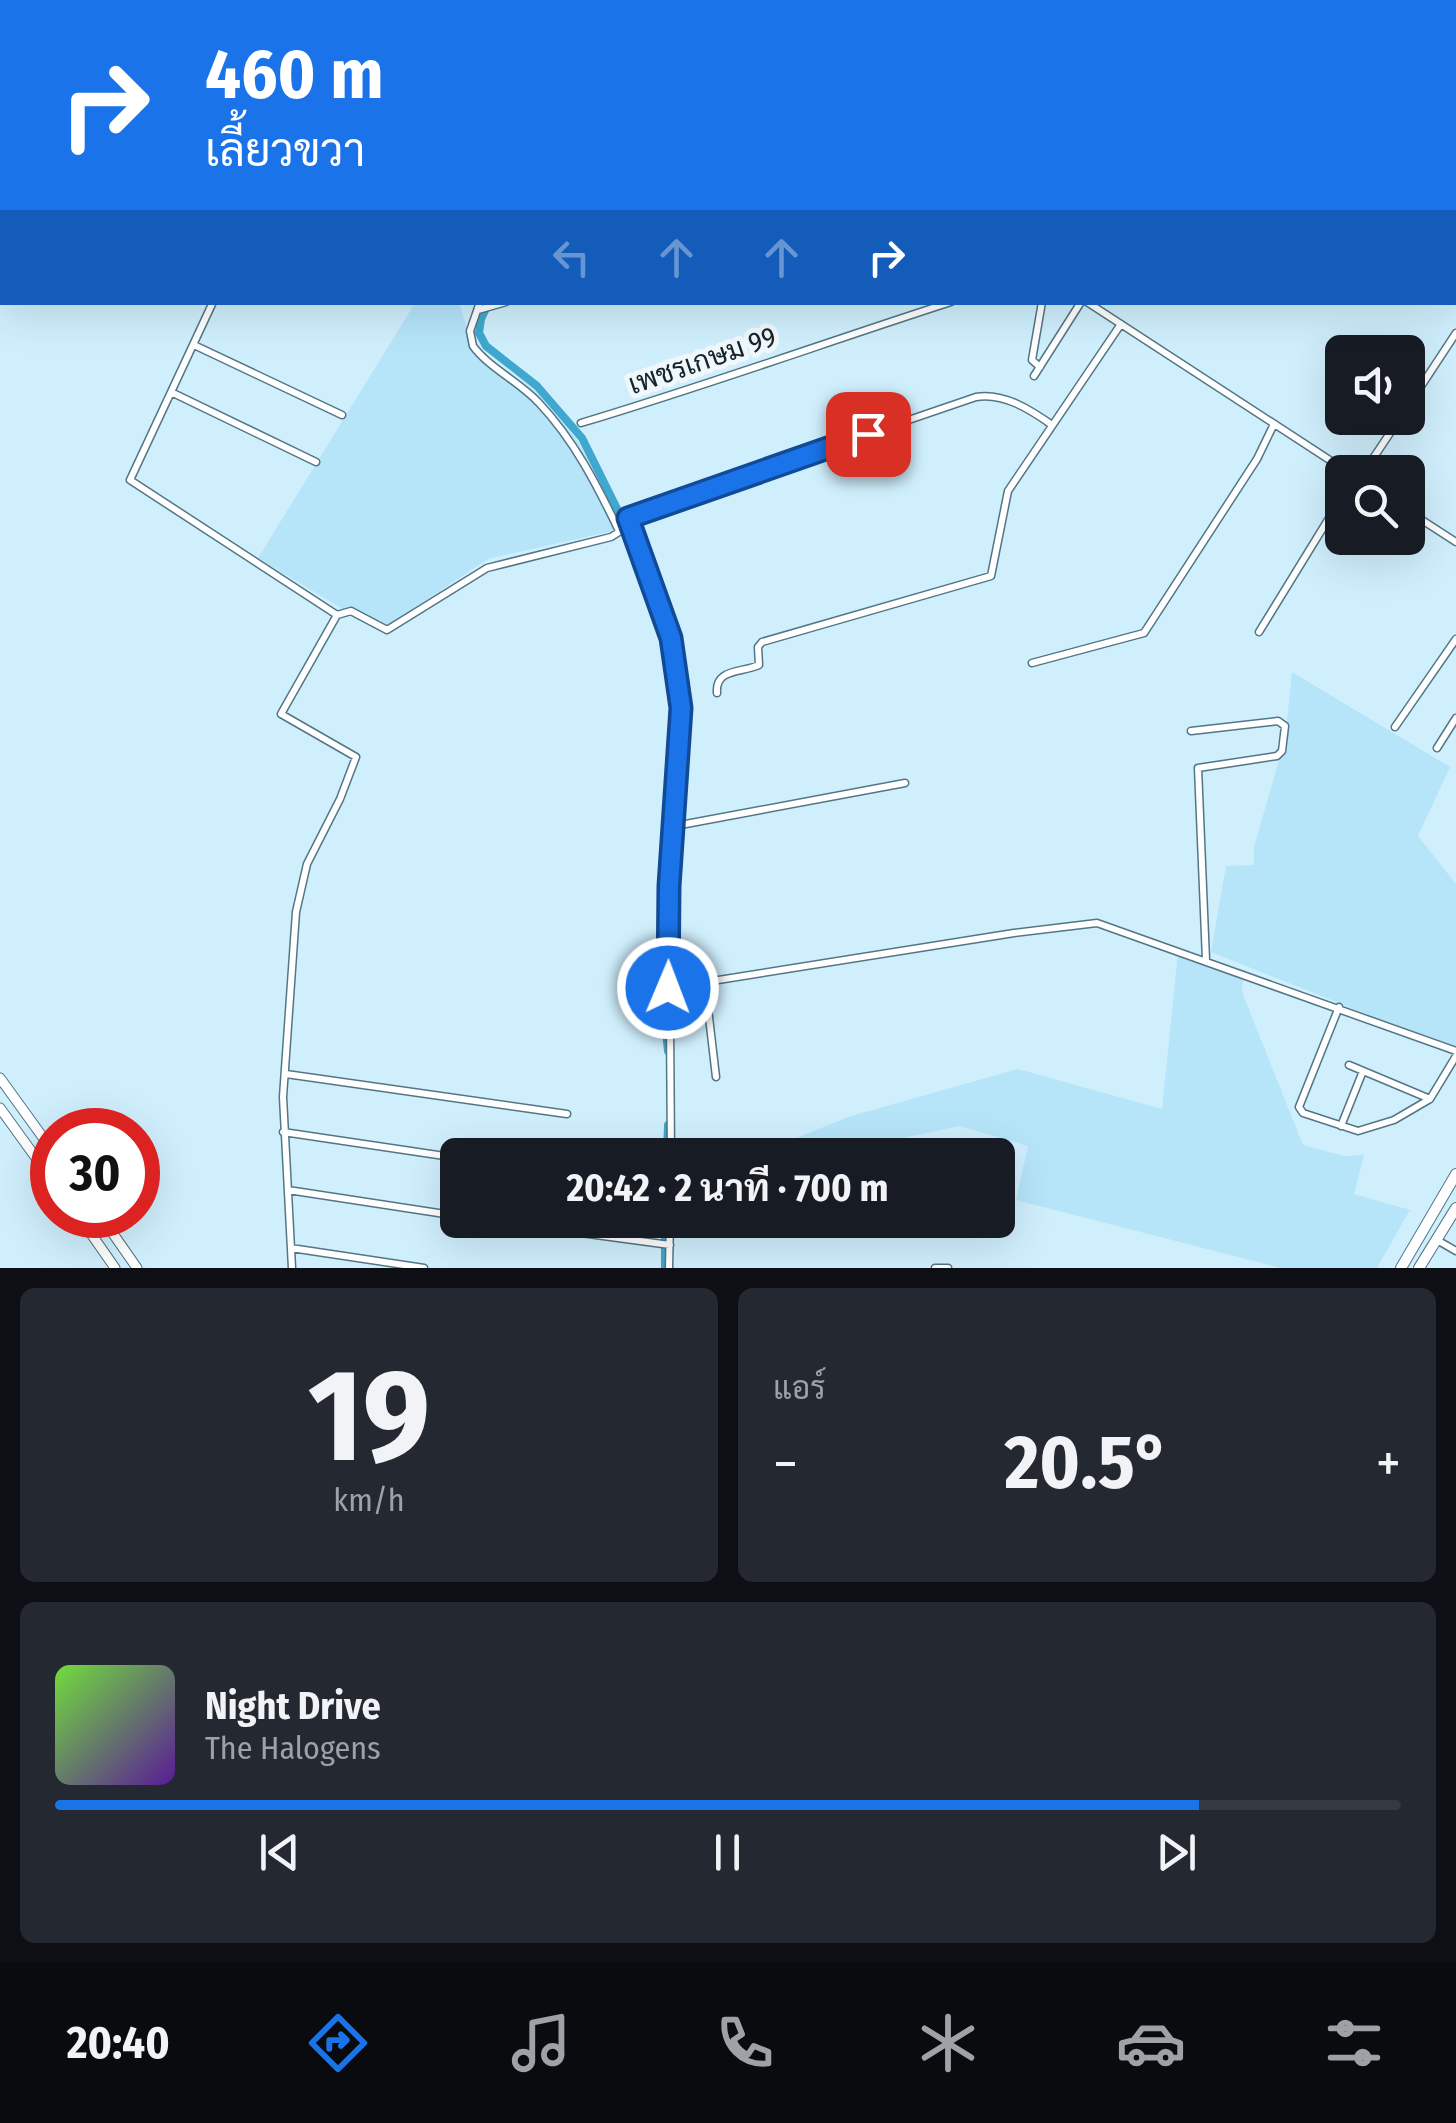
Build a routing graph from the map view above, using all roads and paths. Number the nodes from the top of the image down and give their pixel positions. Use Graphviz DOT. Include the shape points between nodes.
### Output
graph roads {
  1 [pos="212,305"];
  2 [pos="942,305"];
  3 [pos="1041,305"];
  4 [pos="1082,305"];
  5 [pos="1089,305"];
  6 [pos="479,307"];
  7 [pos="1120,324"];
  8 [pos="1456,333"];
  9 [pos="194,345"];
  10 [pos="1040,367"];
  11 [pos="1034,376"];
  12 [pos="1425,380"];
  13 [pos="173,392"];
  14 [pos="342,414"];
  15 [pos="580,423"];
  16 [pos="1274,424"];
  17 [pos="1052,425"];
  18 [pos="1325,457"];
  19 [pos="316,462"];
  20 [pos="627,520"];
  21 [pos="1425,522"];
  22 [pos="1325,525"];
  23 [pos="620,531"];
  24 [pos="1456,542"];
  25 [pos="337,615"];
  26 [pos="1259,632"];
  27 [pos="1456,639"];
  28 [pos="1032,663"];
  29 [pos="717,693"];
  30 [pos="1456,718"];
  31 [pos="1396,726"];
  32 [pos="1191,731"];
  33 [pos="1436,748"];
  34 [pos="905,783"];
  35 [pos="675,826"];
  36 [pos="1206,960"];
  37 [pos="705,982"];
  38 [pos="668,988"];
  39 [pos="1339,1007"];
  40 [pos="1456,1054"];
  41 [pos="1349,1065"];
  42 [pos="1363,1071"];
  43 [pos="285,1074"];
  44 [pos="716,1077"];
  45 [pos="0,1078"];
  46 [pos="1430,1099"];
  47 [pos="0,1108"];
  48 [pos="566,1114"];
  49 [pos="30,1120"];
  50 [pos="1340,1126"];
  51 [pos="283,1132"];
  52 [pos="671,1138"];
  53 [pos="30,1150"];
  54 [pos="440,1155"];
  55 [pos="1456,1174"];
  56 [pos="288,1190"];
  57 [pos="1456,1208"];
  58 [pos="440,1213"];
  59 [pos="94,1238"];
  60 [pos="116,1238"];
  61 [pos="620,1238"];
  62 [pos="667,1238"];
  63 [pos="1437,1240"];
  64 [pos="666,1244"];
  65 [pos="292,1248"];
  66 [pos="1456,1251"];
  67 [pos="115,1268"];
  68 [pos="136,1268"];
  69 [pos="292,1268"];
  70 [pos="424,1268"];
  71 [pos="669,1268"];
  72 [pos="935,1268"];
  73 [pos="948,1268"];
  74 [pos="1401,1268"];
  75 [pos="1419,1268"];
  1 -- 9 [label="street"];
  2 -- 15 [label="street, เพชรเกษม 99"];
  3 -- 10 [label="street" via="1032,360"];
  4 -- 10 [label="street"];
  5 -- 7 [label="street"];
  6 -- 23 [label="street" via="470,331 473,346 539,402 586,464"];
  7 -- 16 [label="street"];
  7 -- 17 [label="street"];
  8 -- 12 [label="street"];
  9 -- 13 [label="street"];
  9 -- 14 [label="street"];
  10 -- 11 [label="street"];
  13 -- 19 [label="street"];
  13 -- 25 [label="street" via="130,480"];
  16 -- 18 [label="street"];
  16 -- 28 [label="street" via="1144,633"];
  17 -- 20 [label="street" via="1009,402 976,398"];
  17 -- 29 [label="street" via="1005,499 992,576 762,642 756,667 722,676"];
  20 -- 23 [label="street"];
  20 -- 35 [label="street" via="676,663 681,722"];
  21 -- 24 [label="street"];
  22 -- 26 [label="street"];
  23 -- 25 [label="street" via="487,568 387,630 351,611"];
  25 -- 43 [label="street" via="281,714 356,757 302,877"];
  27 -- 31 [label="street"];
  30 -- 33 [label="street"];
  32 -- 36 [label="street" via="1285,726 1277,756 1198,768"];
  34 -- 35 [label="street"];
  35 -- 38 [label="street"];
  36 -- 37 [label="street" via="1084,922"];
  36 -- 39 [label="street"];
  37 -- 38 [label="street"];
  37 -- 44 [label="street"];
  38 -- 52 [label="street"];
  39 -- 40 [label="street"];
  39 -- 50 [label="street" via="1299,1107"];
  40 -- 46 [label="street"];
  41 -- 42 [label="street"];
  42 -- 46 [label="street"];
  42 -- 50 [label="street"];
  43 -- 48 [label="street"];
  43 -- 51 [label="street"];
  45 -- 49 [label="main road"];
  46 -- 50 [label="street" via="1383,1124"];
  47 -- 53 [label="main road"];
  51 -- 54 [label="street"];
  51 -- 56 [label="street"];
  55 -- 74 [label="main road"];
  56 -- 58 [label="street"];
  56 -- 65 [label="street"];
  57 -- 63 [label="main road"];
  59 -- 67 [label="main road"];
  60 -- 68 [label="main road"];
  61 -- 64 [label="street"];
  62 -- 64 [label="street"];
  63 -- 66 [label="street"];
  63 -- 75 [label="main road"];
  64 -- 71 [label="street"];
  65 -- 69 [label="street"];
  65 -- 70 [label="street"];
  72 -- 73 [label="street"];
}
